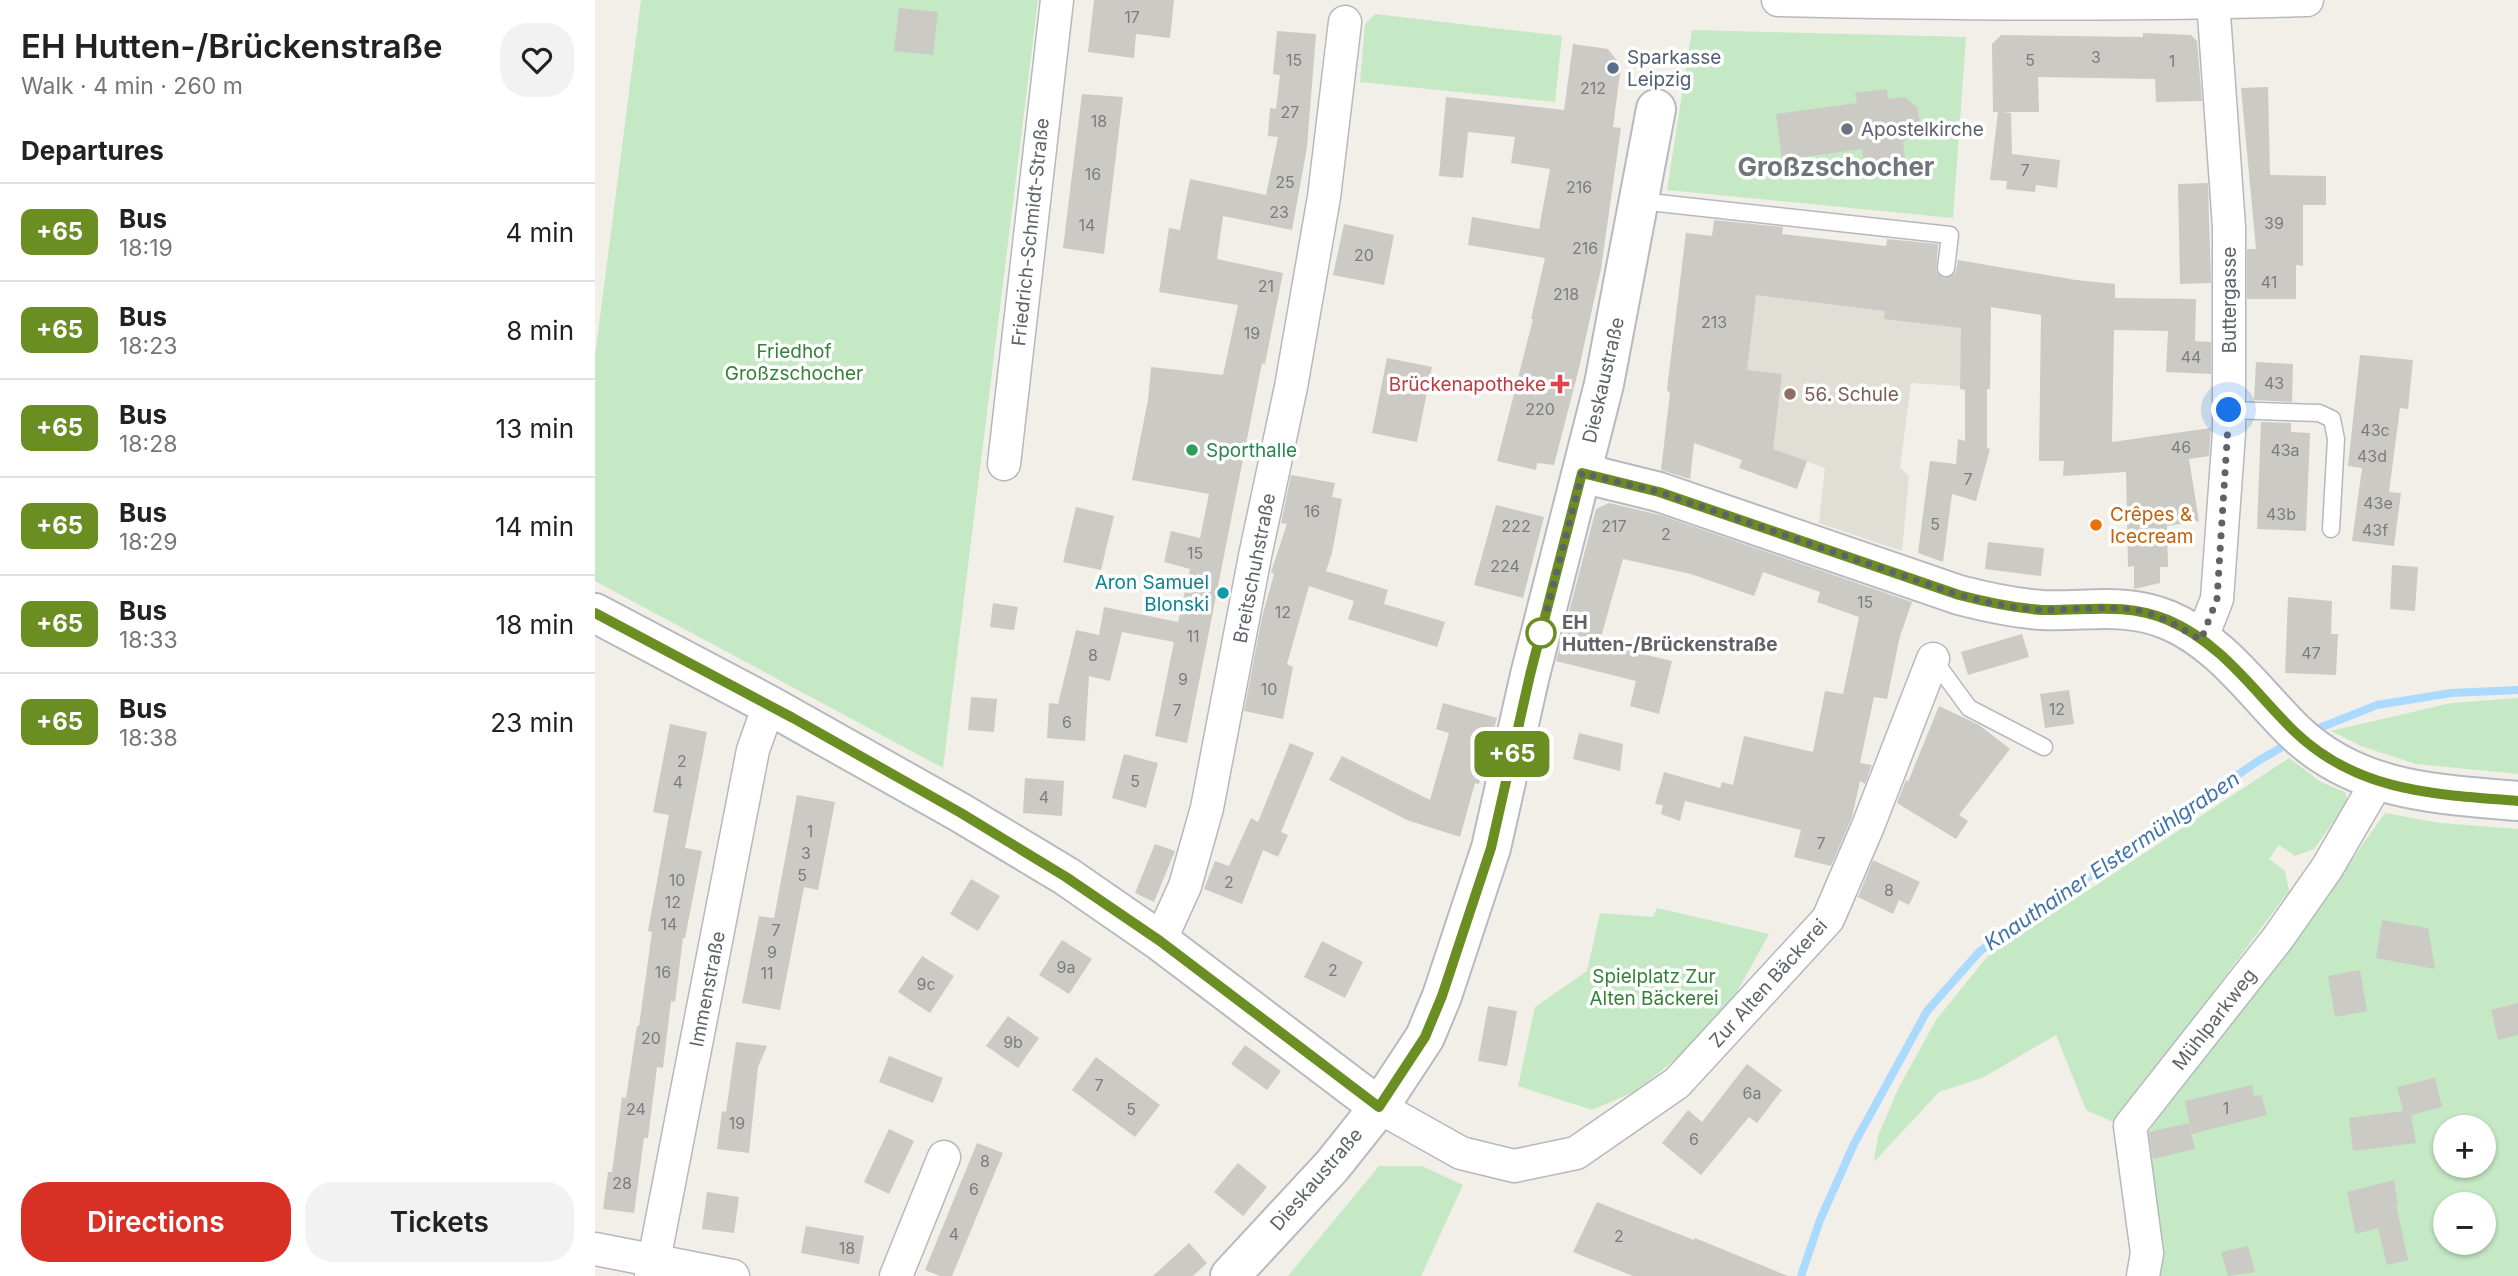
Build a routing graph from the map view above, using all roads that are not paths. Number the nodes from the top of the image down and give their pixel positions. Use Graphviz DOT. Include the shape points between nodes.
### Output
graph roads {
  1 [pos="1056,0"];
  2 [pos="1778,0"];
  3 [pos="2307,0"];
  4 [pos="1944,2"];
  5 [pos="2213,2"];
  6 [pos="1345,22"];
  7 [pos="1656,109"];
  8 [pos="1640,201"];
  9 [pos="1946,268"];
  10 [pos="2229,410"];
  11 [pos="1004,464"];
  12 [pos="1582,473"];
  13 [pos="2331,528"];
  14 [pos="595,612"];
  15 [pos="2201,640"];
  16 [pos="1933,659"];
  17 [pos="769,705"];
  18 [pos="2043,747"];
  19 [pos="2377,782"];
  20 [pos="2518,801"];
  21 [pos="1160,941"];
  22 [pos="1379,1107"];
  23 [pos="944,1157"];
  24 [pos="595,1250"];
  25 [pos="653,1268"];
  26 [pos="733,1276"];
  27 [pos="896,1276"];
  28 [pos="1230,1276"];
  29 [pos="2143,1276"];
  1 -- 11 [label="street, Friedrich-Schmidt-Straße"];
  2 -- 4 [label="street"];
  3 -- 5 [label="street"];
  4 -- 5 [label="street"];
  5 -- 10 [label="street, Buttergasse" via="2229,227"];
  6 -- 21 [label="street, Breitschuhstraße" via="1322,210 1291,387 1207,808 1185,886"];
  7 -- 8 [label="main road, Dieskaustraße"];
  8 -- 9 [label="lane" via="1950,235"];
  8 -- 12 [label="main road, Dieskaustraße"];
  10 -- 13 [label="lane" via="2319,413 2332,419 2336,439"];
  10 -- 15 [label="street, Buttergasse" via="2217,599"];
  12 -- 15 [label="main road" via="1659,492 1959,595 2033,609 2139,611 2170,621"];
  12 -- 22 [label="main road, Dieskaustraße" via="1491,848 1425,1037"];
  14 -- 17 [label="main road"];
  15 -- 19 [label="main road" via="2314,747"];
  16 -- 18 [label="lane, Zur Alten Bäckerei" via="1969,708"];
  16 -- 22 [label="street, Zur Alten Bäckerei" via="1828,919 1677,1083 1576,1153 1514,1166 1461,1153"];
  17 -- 21 [label="main road" via="961,813"];
  17 -- 25 [label="street, Immenstraße" via="753,750"];
  19 -- 20 [label="main road" via="2423,793"];
  19 -- 29 [label="street, Mühlparkweg" via="2327,868 2278,938 2130,1126 2147,1253"];
  21 -- 22 [label="main road"];
  22 -- 28 [label="main road, Dieskaustraße" via="1332,1166"];
  23 -- 27 [label="street"];
  24 -- 25 [label="street"];
  25 -- 26 [label="street"];
}
